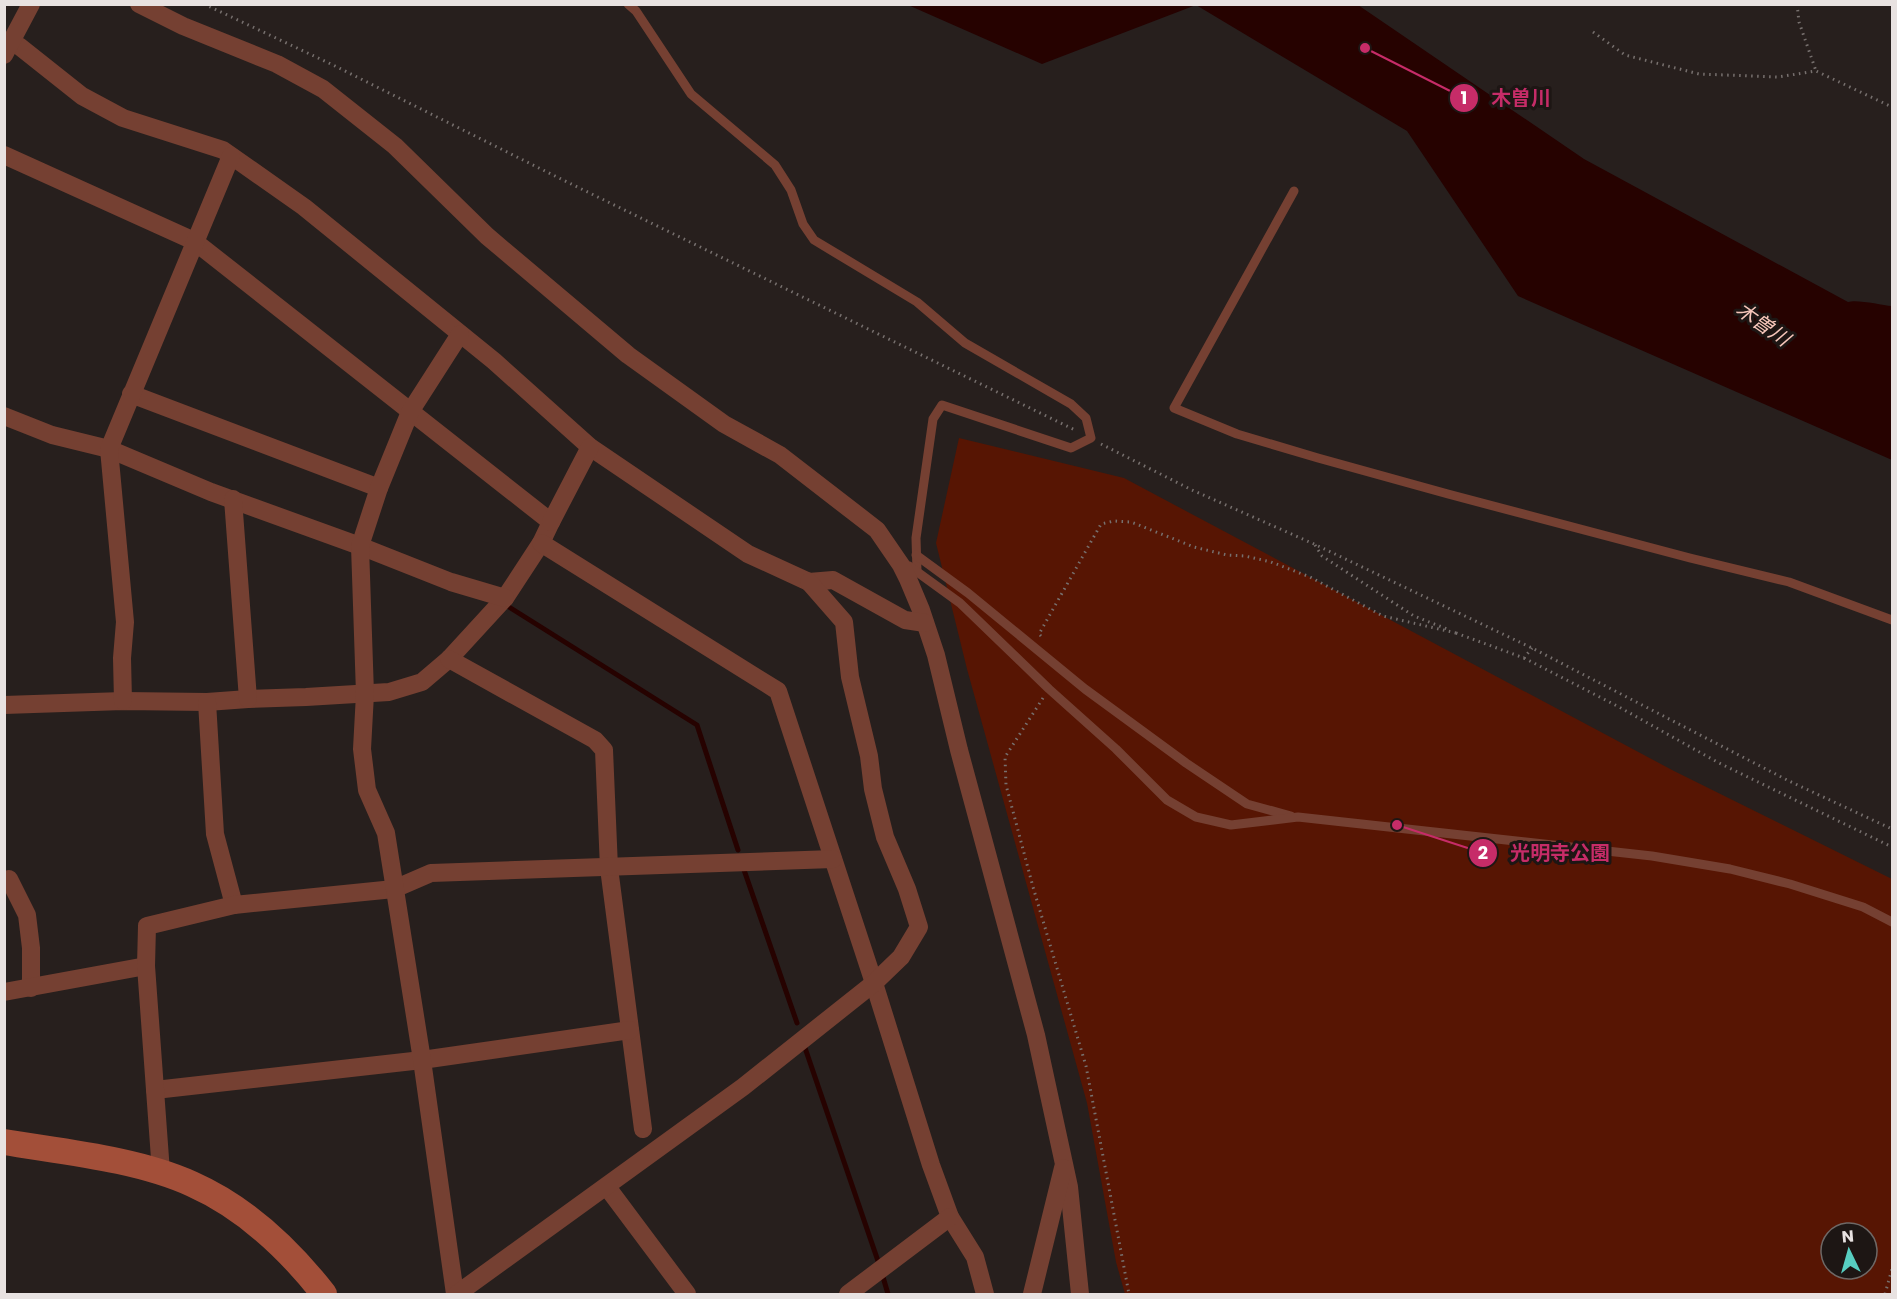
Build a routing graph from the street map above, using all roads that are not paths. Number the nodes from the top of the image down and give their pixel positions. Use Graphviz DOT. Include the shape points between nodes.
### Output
graph roads {
  1 [pos="31,4"];
  2 [pos="139,4"];
  3 [pos="628,4"];
  4 [pos="12,50"];
  5 [pos="4,155"];
  6 [pos="231,156"];
  7 [pos="1294,191"];
  8 [pos="194,241"];
  9 [pos="460,334"];
  10 [pos="131,394"];
  11 [pos="410,412"];
  12 [pos="4,416"];
  13 [pos="590,447"];
  14 [pos="109,449"];
  15 [pos="379,488"];
  16 [pos="233,499"];
  17 [pos="551,522"];
  18 [pos="541,543"];
  19 [pos="360,546"];
  20 [pos="916,555"];
  21 [pos="909,568"];
  22 [pos="809,582"];
  23 [pos="506,598"];
  24 [pos="1893,620"];
  25 [pos="925,622"];
  26 [pos="449,658"];
  27 [pos="365,694"];
  28 [pos="248,699"];
  29 [pos="123,700"];
  30 [pos="207,702"];
  31 [pos="4,705"];
  32 [pos="1298,817"];
  33 [pos="832,859"];
  34 [pos="609,868"];
  35 [pos="9,879"];
  36 [pos="394,889"];
  37 [pos="234,905"];
  38 [pos="1893,922"];
  39 [pos="146,966"];
  40 [pos="874,983"];
  41 [pos="31,988"];
  42 [pos="4,992"];
  43 [pos="630,1030"];
  44 [pos="422,1060"];
  45 [pos="155,1090"];
  46 [pos="643,1129"];
  47 [pos="4,1142"];
  48 [pos="1064,1164"];
  49 [pos="161,1172"];
  50 [pos="607,1187"];
  51 [pos="950,1217"];
  52 [pos="324,1294"];
  53 [pos="456,1294"];
  54 [pos="687,1294"];
  55 [pos="848,1294"];
  56 [pos="985,1294"];
  57 [pos="1032,1294"];
  58 [pos="1080,1294"];
  1 -- 4 [label="street"];
  2 -- 21 [label="street" via="277,64 324,89 395,146 487,237 628,355 724,424 780,455 877,530"];
  3 -- 20 [label="lane" via="691,94 775,165 814,240 917,302 965,343 1071,404 1086,418 1091,438 1071,448 942,405 933,419"];
  4 -- 6 [label="street" via="28,55 82,96 123,118 223,150"];
  5 -- 8 [label="street"];
  6 -- 8 [label="street"];
  6 -- 9 [label="street" via="304,207"];
  7 -- 24 [label="lane" via="1174,408 1237,434 1448,494 1790,582"];
  8 -- 10 [label="street"];
  8 -- 11 [label="street"];
  9 -- 11 [label="street"];
  9 -- 13 [label="street"];
  10 -- 14 [label="street"];
  10 -- 15 [label="street"];
  11 -- 15 [label="street"];
  11 -- 17 [label="street"];
  12 -- 14 [label="street" via="52,435"];
  13 -- 17 [label="street"];
  13 -- 22 [label="street" via="748,554"];
  14 -- 16 [label="street"];
  14 -- 29 [label="street" via="125,622"];
  15 -- 19 [label="street"];
  16 -- 19 [label="street"];
  16 -- 28 [label="street"];
  17 -- 18 [label="street"];
  18 -- 23 [label="street"];
  18 -- 33 [label="street" via="778,691"];
  19 -- 23 [label="street" via="451,582"];
  19 -- 27 [label="street"];
  20 -- 21 [label="lane"];
  20 -- 32 [label="lane" via="1085,689 1186,763 1246,804"];
  21 -- 25 [label="street"];
  21 -- 32 [label="lane" via="960,603 1167,800 1196,817 1231,825"];
  22 -- 25 [label="street" via="833,580 905,620"];
  22 -- 40 [label="street" via="844,622 850,677 873,789 885,837 919,927 901,957"];
  23 -- 26 [label="street"];
  25 -- 48 [label="street" via="1036,1035"];
  26 -- 27 [label="street" via="422,682"];
  26 -- 34 [label="street" via="595,740 604,750"];
  27 -- 28 [label="street"];
  27 -- 36 [label="street" via="362,749 367,790 386,833"];
  28 -- 30 [label="street"];
  29 -- 30 [label="street"];
  29 -- 31 [label="street"];
  30 -- 37 [label="street" via="215,834"];
  32 -- 38 [label="lane" via="1652,856 1730,869 1863,907"];
  33 -- 34 [label="street"];
  33 -- 40 [label="street"];
  34 -- 36 [label="street" via="431,873"];
  34 -- 43 [label="street"];
  35 -- 41 [label="street" via="27,915"];
  36 -- 37 [label="street"];
  36 -- 44 [label="street"];
  37 -- 39 [label="street" via="147,927"];
  39 -- 41 [label="street"];
  39 -- 45 [label="street"];
  40 -- 50 [label="street" via="743,1087"];
  40 -- 51 [label="street"];
  41 -- 42 [label="street"];
  43 -- 44 [label="street"];
  43 -- 46 [label="street"];
  44 -- 45 [label="street"];
  44 -- 53 [label="street"];
  45 -- 49 [label="street"];
  47 -- 49 [label="main road"];
  48 -- 57 [label="street"];
  48 -- 58 [label="street" via="1076,1235"];
  49 -- 52 [label="main road" via="191,1183 244,1213 285,1249"];
  50 -- 53 [label="street"];
  50 -- 54 [label="street"];
  51 -- 55 [label="street"];
  51 -- 56 [label="street" via="975,1257"];
}
